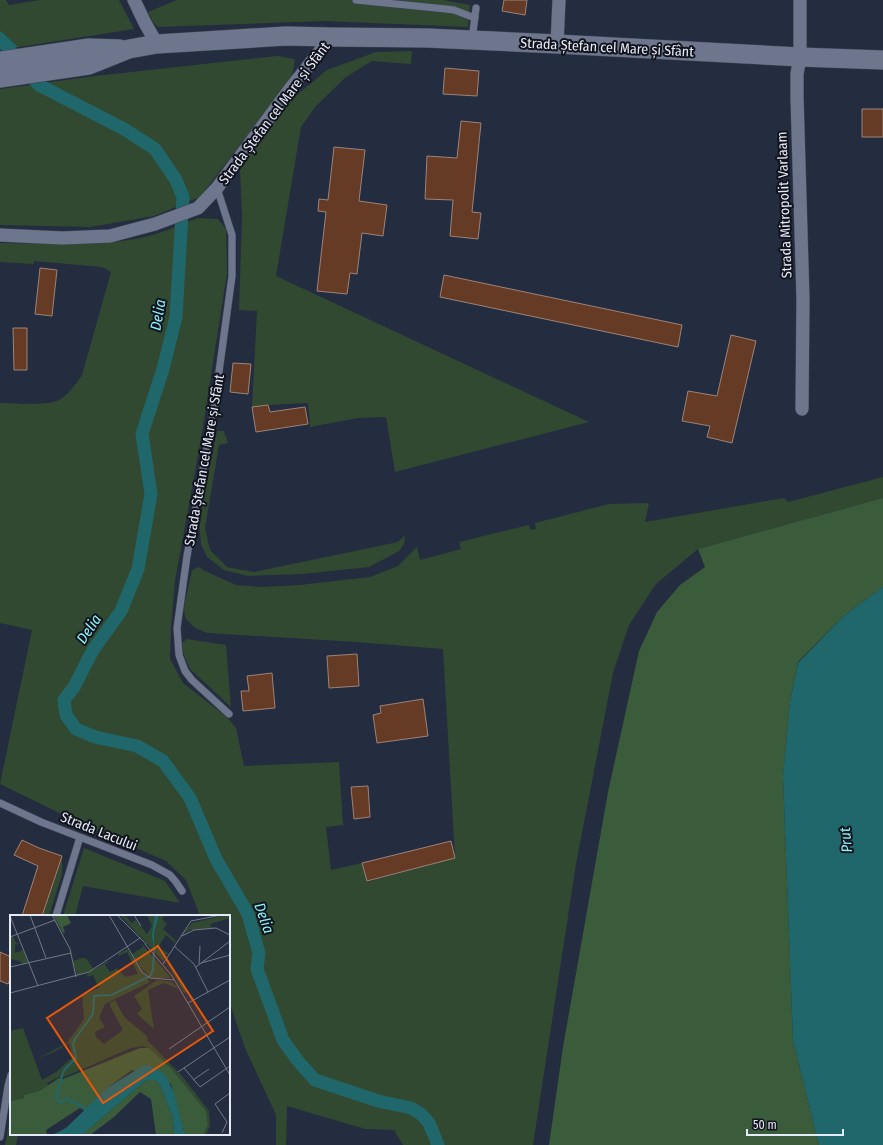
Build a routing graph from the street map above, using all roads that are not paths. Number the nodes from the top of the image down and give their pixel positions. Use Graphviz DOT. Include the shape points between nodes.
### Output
graph roads {
  1 [pos="134,0"];
  2 [pos="356,0"];
  3 [pos="559,0"];
  4 [pos="800,0"];
  5 [pos="476,8"];
  6 [pos="475,18"];
  7 [pos="331,37"];
  8 [pos="472,40"];
  9 [pos="157,44"];
  10 [pos="557,44"];
  11 [pos="89,57"];
  12 [pos="800,57"];
  13 [pos="883,60"];
  14 [pos="0,61"];
  15 [pos="0,78"];
  16 [pos="217,188"];
  17 [pos="0,235"];
  18 [pos="802,408"];
  19 [pos="229,714"];
  20 [pos="0,803"];
  21 [pos="80,837"];
  22 [pos="182,891"];
  23 [pos="56,915"];
  24 [pos="10,1079"];
  25 [pos="0,1137"];
  1 -- 9 [label="street"];
  2 -- 6 [label="lane" via="454,10"];
  3 -- 10 [label="street"];
  4 -- 12 [label="street, Strada Mitropolit Varlaam"];
  5 -- 6 [label="lane"];
  6 -- 8 [label="lane"];
  7 -- 8 [label="main road, Strada Ștefan cel Mare și Sfânt"];
  7 -- 9 [label="main road, Strada Ștefan cel Mare și Sfânt" via="286,36"];
  7 -- 16 [label="street, Strada Ștefan cel Mare și Sfânt"];
  8 -- 10 [label="main road, Strada Ștefan cel Mare și Sfânt"];
  9 -- 11 [label="main road, Strada Ștefan cel Mare și Sfânt"];
  10 -- 12 [label="main road, Strada Ștefan cel Mare și Sfânt"];
  11 -- 14 [label="main road, Strada Ștefan cel Mare și Sfânt"];
  11 -- 15 [label="main road, Strada Ștefan cel Mare și Sfânt"];
  12 -- 13 [label="main road, Strada Ștefan cel Mare și Sfânt"];
  12 -- 18 [label="street, Strada Mitropolit Varlaam" via="797,97 803,299"];
  16 -- 17 [label="street, Strada Ștefan cel Mare și Sfânt" via="198,208 155,224 110,236 62,238"];
  16 -- 19 [label="lane, Strada Ștefan cel Mare și Sfânt" via="232,234 232,276 213,416 187,556 177,628 179,655 185,671"];
  20 -- 21 [label="lane, Strada Lacului"];
  21 -- 22 [label="lane, Strada Lacului" via="152,865 170,875"];
  21 -- 23 [label="lane"];
  24 -- 25 [label="lane"];
}
